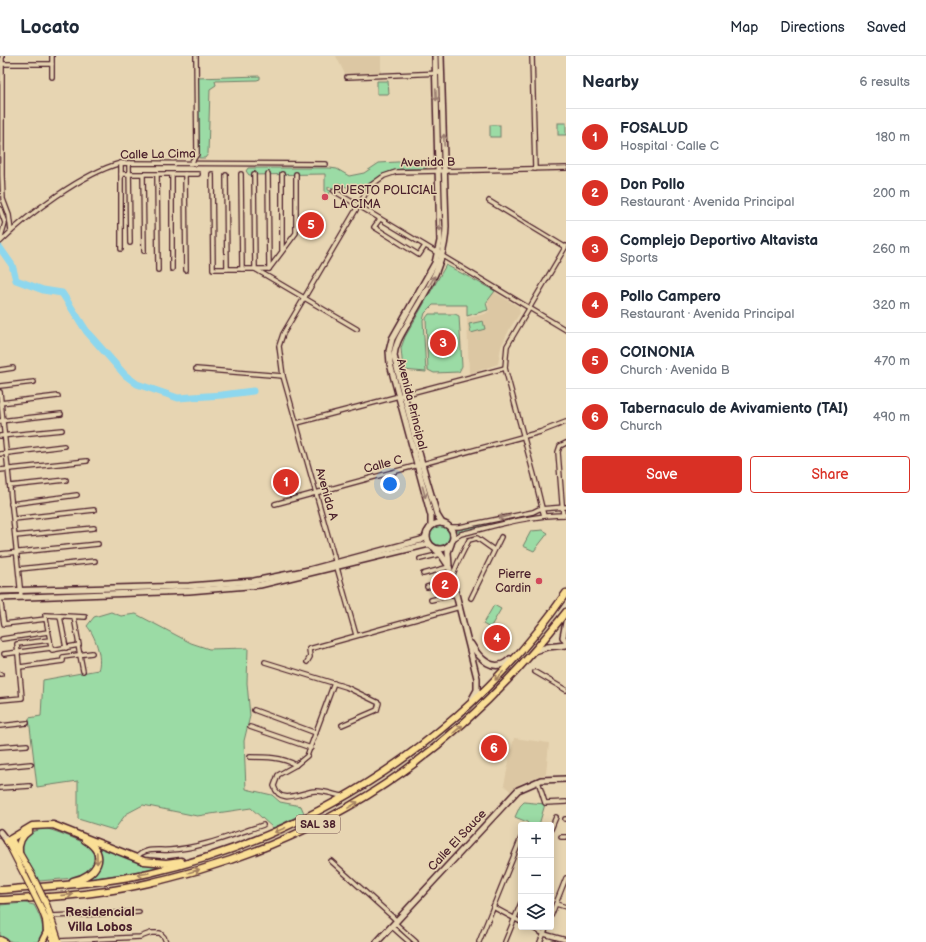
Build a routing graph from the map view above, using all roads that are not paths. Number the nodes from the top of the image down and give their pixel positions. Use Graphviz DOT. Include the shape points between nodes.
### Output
graph roads {
  1 [pos="2,56"];
  2 [pos="52,56"];
  3 [pos="196,56"];
  4 [pos="435,56"];
  5 [pos="442,56"];
  6 [pos="532,56"];
  7 [pos="1,64"];
  8 [pos="52,64"];
  9 [pos="442,73"];
  10 [pos="436,74"];
  11 [pos="1,77"];
  12 [pos="52,77"];
  13 [pos="347,77"];
  14 [pos="1,91"];
  15 [pos="1,105"];
  16 [pos="1,118"];
  17 [pos="2,160"];
  18 [pos="121,163"];
  19 [pos="129,163"];
  20 [pos="190,163"];
  21 [pos="326,164"];
  22 [pos="0,165"];
  23 [pos="566,168"];
  24 [pos="535,169"];
  25 [pos="438,171"];
  26 [pos="445,171"];
  27 [pos="121,174"];
  28 [pos="129,174"];
  29 [pos="143,174"];
  30 [pos="185,174"];
  31 [pos="198,174"];
  32 [pos="212,174"];
  33 [pos="226,174"];
  34 [pos="241,174"];
  35 [pos="254,174"];
  36 [pos="268,174"];
  37 [pos="282,174"];
  38 [pos="296,174"];
  39 [pos="1,175"];
  40 [pos="157,175"];
  41 [pos="172,175"];
  42 [pos="334,191"];
  43 [pos="489,201"];
  44 [pos="358,206"];
  45 [pos="0,209"];
  46 [pos="380,219"];
  47 [pos="11,231"];
  48 [pos="0,241"];
  49 [pos="130,243"];
  50 [pos="425,246"];
  51 [pos="566,247"];
  52 [pos="121,249"];
  53 [pos="144,251"];
  54 [pos="282,251"];
  55 [pos="438,254"];
  56 [pos="443,257"];
  57 [pos="172,269"];
  58 [pos="227,269"];
  59 [pos="242,269"];
  60 [pos="255,269"];
  61 [pos="269,269"];
  62 [pos="158,270"];
  63 [pos="186,270"];
  64 [pos="303,298"];
  65 [pos="528,308"];
  66 [pos="357,329"];
  67 [pos="566,330"];
  68 [pos="279,358"];
  69 [pos="13,368"];
  70 [pos="504,368"];
  71 [pos="196,369"];
  72 [pos="0,370"];
  73 [pos="283,376"];
  74 [pos="34,382"];
  75 [pos="0,386"];
  76 [pos="0,392"];
  77 [pos="401,394"];
  78 [pos="58,396"];
  79 [pos="0,403"];
  80 [pos="61,414"];
  81 [pos="2,421"];
  82 [pos="566,422"];
  83 [pos="297,423"];
  84 [pos="62,430"];
  85 [pos="5,435"];
  86 [pos="0,436"];
  87 [pos="523,436"];
  88 [pos="566,443"];
  89 [pos="64,446"];
  90 [pos="7,453"];
  91 [pos="0,454"];
  92 [pos="87,461"];
  93 [pos="420,465"];
  94 [pos="8,469"];
  95 [pos="0,470"];
  96 [pos="66,480"];
  97 [pos="10,486"];
  98 [pos="564,492"];
  99 [pos="317,493"];
  100 [pos="76,495"];
  101 [pos="11,504"];
  102 [pos="275,504"];
  103 [pos="564,507"];
  104 [pos="542,508"];
  105 [pos="94,510"];
  106 [pos="527,512"];
  107 [pos="564,515"];
  108 [pos="544,516"];
  109 [pos="528,518"];
  110 [pos="14,519"];
  111 [pos="442,523"];
  112 [pos="431,526"];
  113 [pos="449,527"];
  114 [pos="94,528"];
  115 [pos="427,532"];
  116 [pos="15,536"];
  117 [pos="501,537"];
  118 [pos="452,542"];
  119 [pos="98,544"];
  120 [pos="429,544"];
  121 [pos="434,548"];
  122 [pos="494,550"];
  123 [pos="17,553"];
  124 [pos="0,554"];
  125 [pos="441,554"];
  126 [pos="420,559"];
  127 [pos="95,561"];
  128 [pos="458,562"];
  129 [pos="337,565"];
  130 [pos="449,568"];
  131 [pos="19,569"];
  132 [pos="423,574"];
  133 [pos="452,579"];
  134 [pos="427,587"];
  135 [pos="0,591"];
  136 [pos="566,593"];
  137 [pos="21,594"];
  138 [pos="456,594"];
  139 [pos="0,598"];
  140 [pos="471,598"];
  141 [pos="431,600"];
  142 [pos="460,607"];
  143 [pos="566,612"];
  144 [pos="60,616"];
  145 [pos="74,617"];
  146 [pos="46,618"];
  147 [pos="85,618"];
  148 [pos="566,622"];
  149 [pos="540,629"];
  150 [pos="48,632"];
  151 [pos="356,635"];
  152 [pos="2,639"];
  153 [pos="468,639"];
  154 [pos="50,640"];
  155 [pos="566,642"];
  156 [pos="78,645"];
  157 [pos="566,645"];
  158 [pos="51,648"];
  159 [pos="66,648"];
  160 [pos="535,651"];
  161 [pos="18,652"];
  162 [pos="92,653"];
  163 [pos="4,654"];
  164 [pos="80,655"];
  165 [pos="265,662"];
  166 [pos="307,662"];
  167 [pos="20,667"];
  168 [pos="83,671"];
  169 [pos="535,672"];
  170 [pos="334,683"];
  171 [pos="566,690"];
  172 [pos="0,700"];
  173 [pos="254,710"];
  174 [pos="459,715"];
  175 [pos="27,723"];
  176 [pos="342,725"];
  177 [pos="0,726"];
  178 [pos="250,727"];
  179 [pos="316,733"];
  180 [pos="27,744"];
  181 [pos="0,747"];
  182 [pos="311,748"];
  183 [pos="250,757"];
  184 [pos="401,760"];
  185 [pos="31,764"];
  186 [pos="296,765"];
  187 [pos="0,767"];
  188 [pos="409,768"];
  189 [pos="386,771"];
  190 [pos="566,779"];
  191 [pos="393,780"];
  192 [pos="538,781"];
  193 [pos="30,786"];
  194 [pos="0,788"];
  195 [pos="346,797"];
  196 [pos="566,802"];
  197 [pos="556,817"];
  198 [pos="554,822"];
  199 [pos="262,825"];
  200 [pos="1,833"];
  201 [pos="24,834"];
  202 [pos="561,837"];
  203 [pos="566,837"];
  204 [pos="10,841"];
  205 [pos="518,846"];
  206 [pos="19,853"];
  207 [pos="211,855"];
  208 [pos="136,858"];
  209 [pos="331,861"];
  210 [pos="218,864"];
  211 [pos="566,878"];
  212 [pos="52,886"];
  213 [pos="0,890"];
  214 [pos="0,900"];
  215 [pos="556,904"];
  216 [pos="566,907"];
  217 [pos="45,908"];
  218 [pos="493,908"];
  219 [pos="554,909"];
  220 [pos="518,911"];
  221 [pos="139,912"];
  222 [pos="48,917"];
  223 [pos="515,919"];
  224 [pos="518,920"];
  225 [pos="394,923"];
  226 [pos="537,930"];
  227 [pos="546,930"];
  228 [pos="544,934"];
  229 [pos="0,940"];
  230 [pos="566,940"];
  231 [pos="4,942"];
  232 [pos="42,942"];
  233 [pos="57,942"];
  234 [pos="166,942"];
  235 [pos="377,942"];
  236 [pos="409,942"];
  237 [pos="416,942"];
  238 [pos="479,942"];
  239 [pos="505,942"];
  240 [pos="540,942"];
  1 -- 7 [label="street"];
  2 -- 8 [label="street"];
  3 -- 20 [label="street" via="197,154"];
  4 -- 10 [label="street, Avenida Principal"];
  5 -- 9 [label="street, Avenida Principal"];
  6 -- 24 [label="street"];
  7 -- 8 [label="street"];
  7 -- 11 [label="street"];
  8 -- 12 [label="street"];
  9 -- 10 [label="street"];
  26 -- 9 [label="street, Avenida Principal, one-way"];
  10 -- 13 [label="street"];
  10 -- 25 [label="street, Avenida Principal, one-way"];
  11 -- 14 [label="street"];
  14 -- 15 [label="street"];
  15 -- 16 [label="street"];
  16 -- 17 [label="street"];
  17 -- 22 [label="street"];
  17 -- 39 [label="street"];
  18 -- 19 [label="street, Calle La Cima"];
  18 -- 27 [label="street"];
  18 -- 47 [label="street, Calle La Cima" via="95,172 41,207"];
  19 -- 20 [label="street, Calle La Cima"];
  19 -- 28 [label="street"];
  20 -- 21 [label="street, Calle La Cima"];
  23 -- 24 [label="street, Avenida B"];
  24 -- 26 [label="street, Avenida B"];
  25 -- 26 [label="street, Avenida B"];
  25 -- 44 [label="street, Avenida B" via="396,172 384,176 370,186"];
  25 -- 55 [label="street, Avenida Principal, one-way"];
  26 -- 56 [label="street, Avenida Principal" via="446,227"];
  27 -- 28 [label="street"];
  27 -- 52 [label="street"];
  28 -- 29 [label="street"];
  28 -- 49 [label="street"];
  29 -- 40 [label="street"];
  29 -- 53 [label="street"];
  30 -- 31 [label="street"];
  30 -- 41 [label="street"];
  30 -- 63 [label="street"];
  32 -- 58 [label="street" via="213,269"];
  33 -- 58 [label="street"];
  34 -- 59 [label="street"];
  35 -- 60 [label="street"];
  36 -- 61 [label="street"];
  37 -- 54 [label="street"];
  38 -- 54 [label="street" via="296,232"];
  39 -- 47 [label="street" via="4,204 9,215"];
  40 -- 41 [label="street"];
  40 -- 62 [label="street"];
  41 -- 57 [label="street"];
  42 -- 44 [label="street"];
  43 -- 51 [label="street"];
  44 -- 46 [label="street"];
  44 -- 64 [label="street, Avenida B"];
  45 -- 48 [label="street" via="5,221"];
  46 -- 50 [label="street"];
  46 -- 50 [label="street" via="374,227 419,255"];
  47 -- 48 [label="street, Calle La Cima"];
  50 -- 55 [label="street"];
  51 -- 65 [label="street"];
  54 -- 61 [label="street"];
  55 -- 56 [label="street"];
  55 -- 77 [label="street, Avenida Principal" via="390,345 390,364"];
  56 -- 65 [label="street"];
  77 -- 56 [label="street, Avenida Principal, one-way" via="395,364 396,346 438,271"];
  58 -- 59 [label="street"];
  59 -- 60 [label="street"];
  60 -- 61 [label="street"];
  60 -- 64 [label="street"];
  64 -- 66 [label="street"];
  64 -- 68 [label="street, Avenida B" via="283,334"];
  65 -- 67 [label="street"];
  65 -- 70 [label="street" via="508,346"];
  68 -- 73 [label="street, Avenida A"];
  69 -- 72 [label="street"];
  70 -- 77 [label="street"];
  70 -- 87 [label="street"];
  71 -- 73 [label="street"];
  73 -- 83 [label="street, Avenida A"];
  74 -- 75 [label="street"];
  76 -- 79 [label="street"];
  77 -- 83 [label="street"];
  77 -- 93 [label="street, Avenida Principal"];
  78 -- 79 [label="street"];
  79 -- 81 [label="street"];
  80 -- 81 [label="street"];
  81 -- 85 [label="street"];
  82 -- 87 [label="street, Calle C"];
  83 -- 99 [label="street, Avenida A"];
  84 -- 85 [label="street"];
  85 -- 86 [label="street"];
  85 -- 90 [label="street"];
  87 -- 93 [label="street, Calle C"];
  87 -- 104 [label="street"];
  88 -- 98 [label="street" via="560,446 558,452"];
  89 -- 90 [label="street"];
  90 -- 91 [label="street"];
  90 -- 94 [label="street"];
  92 -- 94 [label="street"];
  93 -- 99 [label="street, Calle C"];
  93 -- 111 [label="street, Avenida Principal" via="437,516"];
  93 -- 112 [label="street, Avenida Principal, one-way"];
  94 -- 95 [label="street"];
  94 -- 97 [label="street"];
  96 -- 97 [label="street"];
  97 -- 101 [label="street"];
  98 -- 103 [label="street"];
  99 -- 102 [label="street, Calle C"];
  99 -- 129 [label="street, Avenida A"];
  100 -- 101 [label="street"];
  101 -- 110 [label="street"];
  103 -- 104 [label="street"];
  103 -- 107 [label="street"];
  104 -- 106 [label="street"];
  104 -- 108 [label="street"];
  105 -- 110 [label="street"];
  106 -- 109 [label="street"];
  106 -- 113 [label="street, one-way"];
  107 -- 108 [label="street"];
  108 -- 109 [label="street"];
  109 -- 118 [label="street" via="461,534"];
  110 -- 116 [label="street"];
  111 -- 112 [label="street"];
  111 -- 113 [label="street"];
  112 -- 115 [label="street"];
  113 -- 118 [label="street" via="453,533"];
  114 -- 116 [label="street"];
  115 -- 120 [label="street"];
  115 -- 129 [label="street" via="421,540"];
  116 -- 123 [label="street"];
  117 -- 122 [label="street"];
  118 -- 121 [label="street" via="443,549"];
  118 -- 130 [label="street" via="448,552"];
  119 -- 123 [label="street"];
  120 -- 121 [label="street"];
  120 -- 129 [label="street"];
  121 -- 125 [label="street"];
  122 -- 128 [label="street" via="477,538 469,540"];
  122 -- 140 [label="street"];
  123 -- 124 [label="street"];
  123 -- 131 [label="street"];
  125 -- 126 [label="street"];
  125 -- 130 [label="street"];
  127 -- 131 [label="street"];
  128 -- 130 [label="street"];
  128 -- 133 [label="street"];
  129 -- 137 [label="street" via="236,583"];
  129 -- 151 [label="street, Avenida A"];
  130 -- 132 [label="street"];
  130 -- 133 [label="street"];
  131 -- 137 [label="street"];
  133 -- 134 [label="street"];
  133 -- 138 [label="street"];
  135 -- 137 [label="street"];
  136 -- 149 [label="highway, SAL 38"];
  137 -- 139 [label="street"];
  138 -- 141 [label="street"];
  138 -- 142 [label="street"];
  139 -- 146 [label="street" via="4,624"];
  142 -- 151 [label="street"];
  142 -- 153 [label="street"];
  143 -- 160 [label="highway, SAL 38"];
  144 -- 145 [label="street"];
  144 -- 146 [label="street" via="45,615"];
  144 -- 159 [label="street"];
  145 -- 147 [label="street"];
  145 -- 156 [label="street"];
  146 -- 150 [label="street"];
  148 -- 155 [label="street" via="563,637"];
  149 -- 153 [label="street" via="507,662 497,665 483,661"];
  149 -- 174 [label="highway, SAL 38, one-way" via="496,679"];
  150 -- 152 [label="street"];
  150 -- 154 [label="street"];
  151 -- 166 [label="street" via="309,648 310,657"];
  153 -- 174 [label="street" via="478,685 472,699"];
  154 -- 158 [label="street"];
  154 -- 161 [label="street" via="16,644"];
  156 -- 159 [label="street"];
  156 -- 164 [label="street"];
  157 -- 160 [label="street"];
  158 -- 159 [label="street"];
  158 -- 161 [label="street"];
  188 -- 160 [label="highway, SAL 38, one-way" via="468,720"];
  161 -- 163 [label="street"];
  161 -- 167 [label="street"];
  162 -- 164 [label="street"];
  164 -- 167 [label="street" via="63,657 64,661"];
  164 -- 168 [label="street"];
  165 -- 170 [label="street"];
  167 -- 172 [label="street" via="22,698"];
  169 -- 171 [label="street"];
  170 -- 176 [label="street" via="380,704 377,710"];
  170 -- 179 [label="street"];
  173 -- 179 [label="street"];
  174 -- 184 [label="highway, SAL 38"];
  175 -- 177 [label="street"];
  178 -- 182 [label="street"];
  179 -- 182 [label="street"];
  180 -- 181 [label="street"];
  182 -- 186 [label="street" via="307,756"];
  183 -- 186 [label="street" via="275,758"];
  184 -- 188 [label="highway" via="403,766"];
  184 -- 189 [label="highway, SAL 38"];
  185 -- 187 [label="street"];
  186 -- 195 [label="street" via="284,770 275,778 275,789 281,796 289,797 320,791"];
  188 -- 191 [label="highway, SAL 38"];
  189 -- 191 [label="highway" via="391,773"];
  189 -- 195 [label="highway, SAL 38"];
  190 -- 192 [label="street, Calle El Sauce"];
  210 -- 191 [label="highway, SAL 38, one-way" via="300,833 338,814"];
  192 -- 196 [label="street" via="545,803"];
  192 -- 225 [label="street, Calle El Sauce" via="518,790"];
  193 -- 194 [label="street"];
  195 -- 207 [label="highway, SAL 38, one-way" via="254,841"];
  197 -- 198 [label="street"];
  199 -- 208 [label="street" via="193,847 141,852"];
  200 -- 204 [label="street"];
  201 -- 204 [label="highway"];
  201 -- 206 [label="highway" via="19,844"];
  201 -- 212 [label="highway, one-way" via="38,827 54,828 85,840 96,850 98,862 90,874 81,879"];
  202 -- 203 [label="street"];
  204 -- 206 [label="main road"];
  204 -- 208 [label="highway" via="32,826 53,825"];
  204 -- 217 [label="main road, bridge" via="25,876"];
  205 -- 218 [label="street"];
  206 -- 217 [label="main road, bridge" via="32,875"];
  207 -- 208 [label="highway" via="166,863"];
  207 -- 210 [label="highway"];
  207 -- 212 [label="highway, SAL 38, one-way" via="137,875 99,882"];
  209 -- 225 [label="street"];
  214 -- 210 [label="highway, SAL 38, one-way" via="100,892 156,881"];
  211 -- 215 [label="street"];
  212 -- 213 [label="highway, SAL 38"];
  215 -- 216 [label="street"];
  215 -- 219 [label="street"];
  217 -- 222 [label="main road"];
  218 -- 223 [label="street"];
  218 -- 238 [label="street"];
  220 -- 223 [label="street"];
  221 -- 222 [label="street"];
  222 -- 232 [label="highway" via="47,932"];
  222 -- 233 [label="main road"];
  223 -- 224 [label="street"];
  223 -- 239 [label="street"];
  225 -- 235 [label="street, Calle El Sauce"];
  225 -- 236 [label="street"];
  225 -- 237 [label="street"];
  226 -- 228 [label="street"];
  227 -- 228 [label="street"];
  228 -- 230 [label="street"];
  228 -- 240 [label="street"];
  229 -- 231 [label="highway"];
  233 -- 234 [label="street" via="140,937 160,933"];
}
